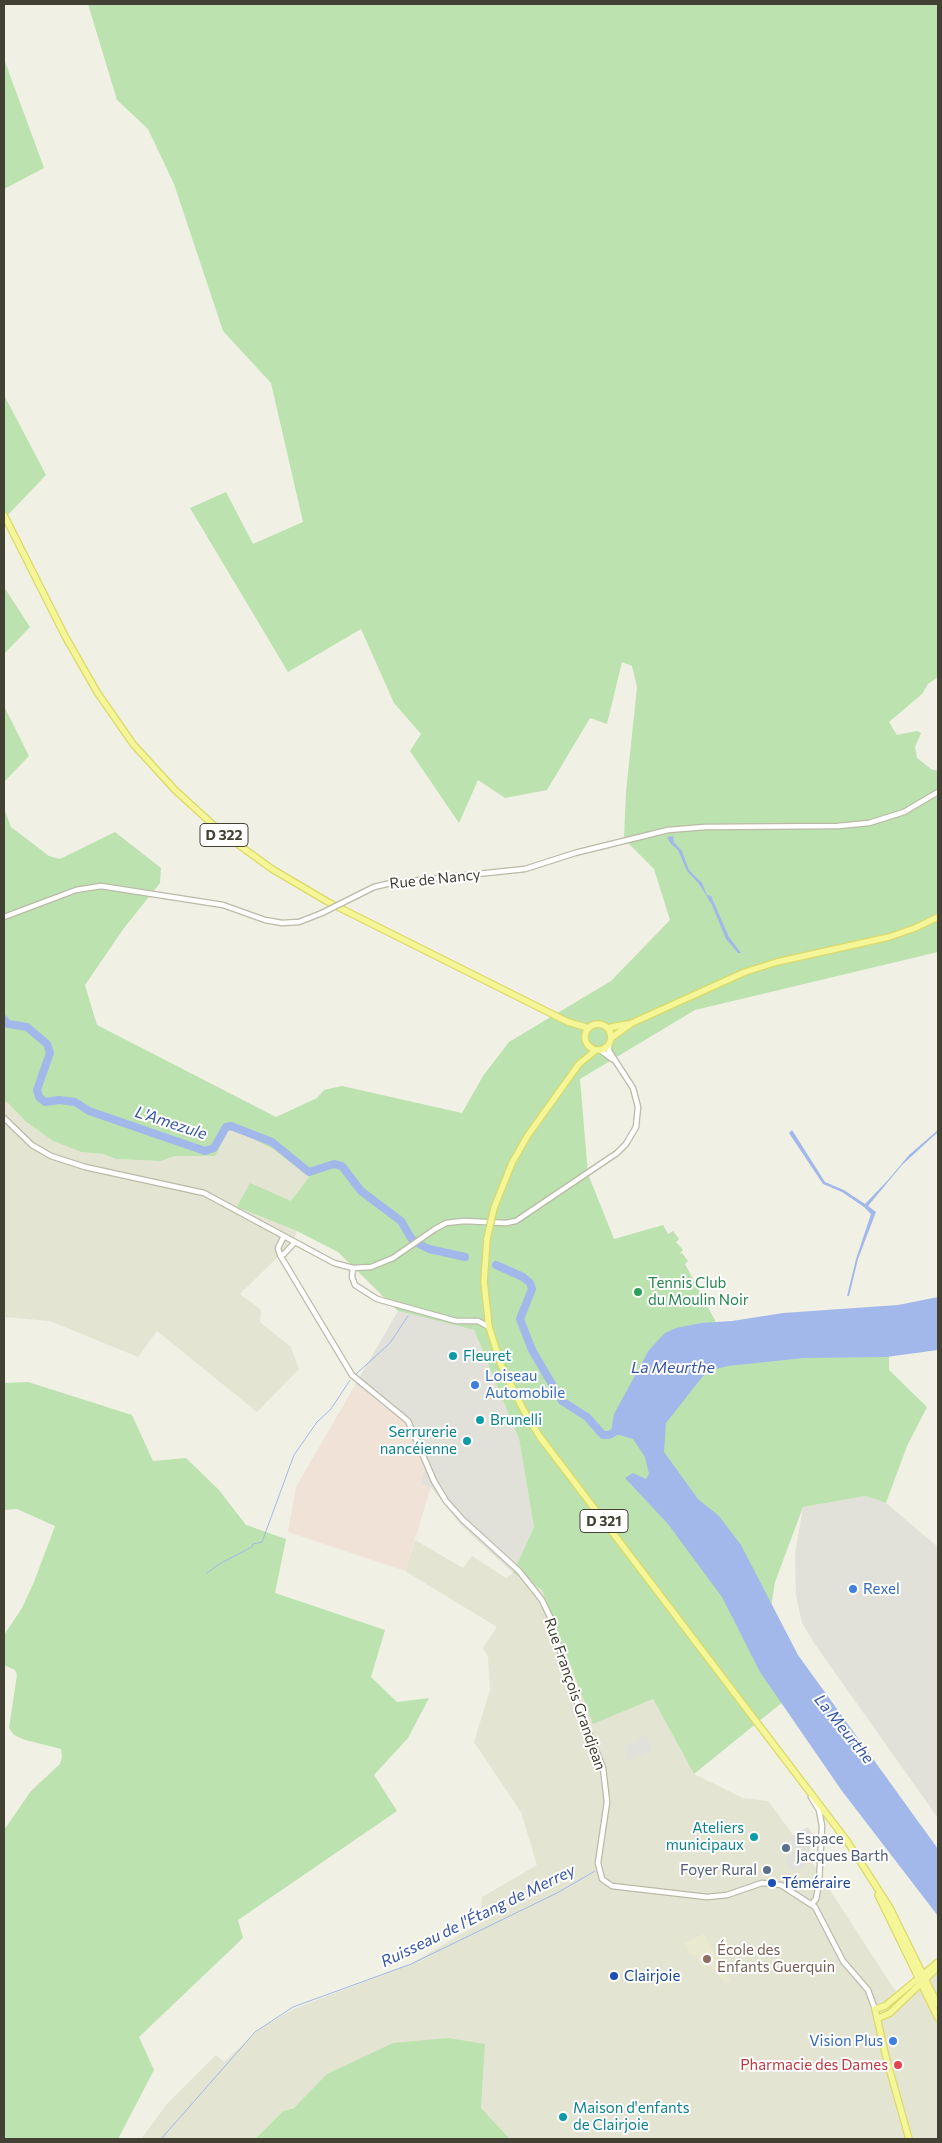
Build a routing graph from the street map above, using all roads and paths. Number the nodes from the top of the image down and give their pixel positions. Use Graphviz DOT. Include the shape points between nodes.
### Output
graph roads {
  1 [pos="4,515"];
  2 [pos="938,792"];
  3 [pos="4,917"];
  4 [pos="938,917"];
  5 [pos="568,1022"];
  6 [pos="632,1023"];
  7 [pos="589,1028"];
  8 [pos="607,1028"];
  9 [pos="585,1041"];
  10 [pos="610,1041"];
  11 [pos="598,1050"];
  12 [pos="579,1064"];
  13 [pos="620,1067"];
  14 [pos="4,1118"];
  15 [pos="284,1236"];
  16 [pos="295,1242"];
  17 [pos="280,1254"];
  18 [pos="353,1268"];
  19 [pos="489,1327"];
  20 [pos="795,1773"];
  21 [pos="812,1904"];
  22 [pos="938,1962"];
  23 [pos="938,1967"];
  24 [pos="921,1975"];
  25 [pos="924,1982"];
  26 [pos="938,2005"];
  27 [pos="875,2009"];
  28 [pos="938,2018"];
  29 [pos="878,2019"];
  30 [pos="909,2139"];
  1 -- 5 [label="main road, D 322" via="97,692 133,744 175,790 221,832 272,869 328,902"];
  2 -- 3 [label="street, Rue de Nancy, bridge" via="895,816 855,825 668,830 526,869 390,883 299,922 282,924 217,904 101,886 76,890"];
  4 -- 6 [label="main road" via="895,935 777,962 736,975"];
  5 -- 7 [label="main road, D 322"];
  5 -- 9 [label="main road, D 322" via="578,1028"];
  6 -- 8 [label="main road"];
  6 -- 10 [label="main road"];
  7 -- 8 [label="main road" via="596,1024"];
  7 -- 9 [label="main road"];
  8 -- 10 [label="main road"];
  9 -- 11 [label="main road"];
  9 -- 12 [label="main road, D 321"];
  10 -- 11 [label="main road"];
  10 -- 13 [label="street" via="609,1051"];
  11 -- 12 [label="main road, D 321"];
  11 -- 13 [label="street" via="606,1053"];
  12 -- 19 [label="main road, D 321, bridge" via="524,1142 494,1208 487,1239 484,1282"];
  13 -- 18 [label="street" via="636,1098 638,1116 632,1136 617,1153 516,1221 459,1221 441,1226 377,1266"];
  14 -- 15 [label="street" via="32,1145 51,1156 85,1167 204,1193"];
  15 -- 16 [label="street"];
  15 -- 17 [label="street" via="278,1248"];
  16 -- 17 [label="street"];
  16 -- 18 [label="street" via="334,1263"];
  17 -- 21 [label="street, Rue François Grandjean" via="352,1375 408,1421 446,1501 518,1571 542,1600 600,1759 607,1802 598,1863 606,1883 706,1897 772,1883 789,1889"];
  18 -- 19 [label="street" via="353,1282 369,1295 456,1321 478,1321"];
  19 -- 20 [label="main road, D 321" via="509,1385 540,1437"];
  20 -- 21 [label="street" via="819,1810 822,1826 819,1883"];
  20 -- 24 [label="main road, D 321" via="847,1841 890,1908"];
  21 -- 27 [label="street" via="843,1961 865,1985"];
  22 -- 24 [label="main road"];
  23 -- 25 [label="main road"];
  24 -- 25 [label="main road, D 321"];
  24 -- 27 [label="main road" via="885,2006"];
  25 -- 26 [label="main road, D 321"];
  25 -- 28 [label="main road, D 321"];
  25 -- 29 [label="main road" via="890,2013"];
  27 -- 29 [label="main road"];
  29 -- 30 [label="main road"];
}
